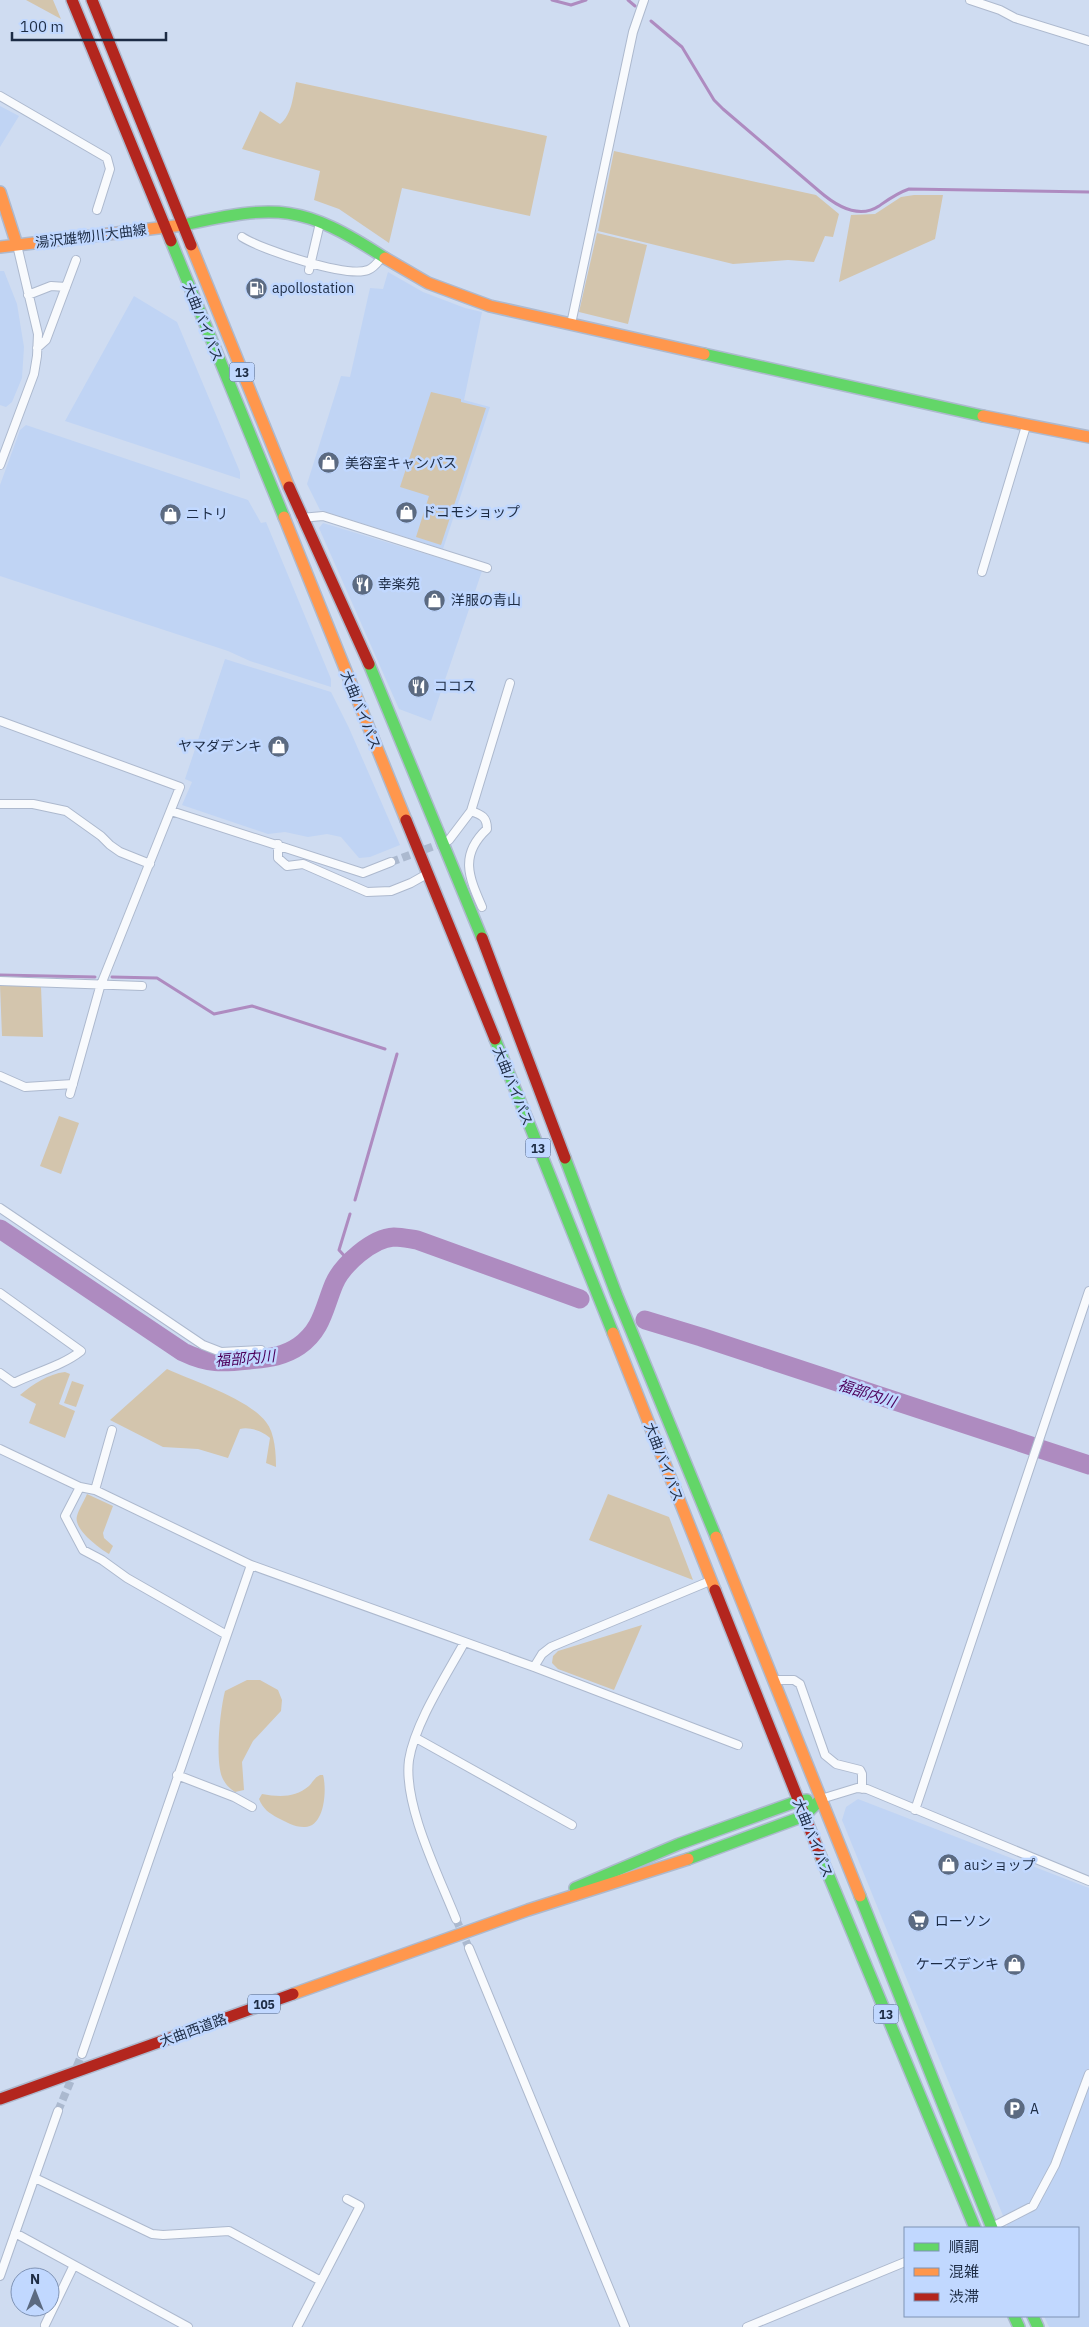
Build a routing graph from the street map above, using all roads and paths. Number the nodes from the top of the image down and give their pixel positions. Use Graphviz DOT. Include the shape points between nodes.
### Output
graph roads {
  1 [pos="72,0"];
  2 [pos="92,0"];
  3 [pos="644,0"];
  4 [pos="970,0"];
  5 [pos="1089,41"];
  6 [pos="0,96"];
  7 [pos="0,192"];
  8 [pos="97,210"];
  9 [pos="320,223"];
  10 [pos="183,225"];
  11 [pos="164,227"];
  12 [pos="242,237"];
  13 [pos="17,245"];
  14 [pos="0,247"];
  15 [pos="382,257"];
  16 [pos="76,260"];
  17 [pos="311,262"];
  18 [pos="309,270"];
  19 [pos="66,287"];
  20 [pos="28,295"];
  21 [pos="571,324"];
  22 [pos="37,348"];
  23 [pos="1026,426"];
  24 [pos="1089,437"];
  25 [pos="0,465"];
  26 [pos="301,518"];
  27 [pos="487,568"];
  28 [pos="982,572"];
  29 [pos="510,683"];
  30 [pos="0,721"];
  31 [pos="0,804"];
  32 [pos="171,811"];
  33 [pos="470,811"];
  34 [pos="449,840"];
  35 [pos="278,844"];
  36 [pos="390,862"];
  37 [pos="150,864"];
  38 [pos="427,874"];
  39 [pos="468,905"];
  40 [pos="0,981"];
  41 [pos="102,984"];
  42 [pos="142,986"];
  43 [pos="0,1076"];
  44 [pos="73,1084"];
  45 [pos="70,1094"];
  46 [pos="0,1208"];
  47 [pos="1089,1291"];
  48 [pos="0,1293"];
  49 [pos="261,1350"];
  50 [pos="0,1373"];
  51 [pos="112,1430"];
  52 [pos="0,1449"];
  53 [pos="80,1487"];
  54 [pos="95,1490"];
  55 [pos="251,1565"];
  56 [pos="710,1581"];
  57 [pos="225,1634"];
  58 [pos="464,1643"];
  59 [pos="534,1667"];
  60 [pos="775,1680"];
  61 [pos="416,1738"];
  62 [pos="738,1745"];
  63 [pos="177,1775"];
  64 [pos="862,1789"];
  65 [pos="821,1799"];
  66 [pos="798,1801"];
  67 [pos="252,1807"];
  68 [pos="915,1810"];
  69 [pos="804,1816"];
  70 [pos="572,1825"];
  71 [pos="1089,1881"];
  72 [pos="528,1910"];
  73 [pos="456,1919"];
  74 [pos="469,1948"];
  75 [pos="82,2054"];
  76 [pos="1089,2074"];
  77 [pos="0,2099"];
  78 [pos="58,2111"];
  79 [pos="34,2178"];
  80 [pos="347,2199"];
  81 [pos="975,2227"];
  82 [pos="991,2227"];
  83 [pos="993,2227"];
  84 [pos="15,2233"];
  85 [pos="904,2262"];
  86 [pos="74,2265"];
  87 [pos="0,2276"];
  88 [pos="321,2281"];
  89 [pos="45,2325"];
  90 [pos="188,2327"];
  91 [pos="297,2327"];
  92 [pos="625,2327"];
  93 [pos="748,2327"];
  1 -- 11 [label="main road, 大曲バイパス / 13"];
  2 -- 10 [label="main road, 大曲バイパス / 13"];
  3 -- 21 [label="street" via="633,32"];
  4 -- 5 [label="street"];
  6 -- 8 [label="street" via="107,158 110,169"];
  7 -- 13 [label="main road"];
  9 -- 10 [label="main road, 湯沢雄物川大曲線" via="289,212 265,211 238,213"];
  9 -- 15 [label="main road, 湯沢雄物川大曲線"];
  9 -- 17 [label="street"];
  10 -- 11 [label="main road, 湯沢雄物川大曲線"];
  10 -- 26 [label="main road, 大曲バイパス / 13"];
  11 -- 13 [label="main road, 湯沢雄物川大曲線"];
  11 -- 38 [label="main road, 大曲バイパス / 13"];
  12 -- 17 [label="street" via="274,252"];
  13 -- 14 [label="main road, 湯沢雄物川大曲線"];
  13 -- 20 [label="street"];
  15 -- 17 [label="street" via="374,267 358,272"];
  15 -- 21 [label="main road, 湯沢雄物川大曲線" via="454,295"];
  16 -- 19 [label="street"];
  17 -- 18 [label="street"];
  19 -- 20 [label="street" via="51,286"];
  19 -- 22 [label="street" via="46,340"];
  20 -- 22 [label="street" via="38,334"];
  21 -- 23 [label="main road, 湯沢雄物川大曲線"];
  22 -- 25 [label="street" via="34,374"];
  23 -- 24 [label="main road, 湯沢雄物川大曲線"];
  23 -- 28 [label="street"];
  26 -- 27 [label="street" via="323,516"];
  26 -- 39 [label="main road, 大曲バイパス / 13" via="351,621"];
  29 -- 33 [label="street"];
  30 -- 32 [label="street" via="180,787"];
  31 -- 37 [label="street" via="33,804 66,811 120,852"];
  32 -- 35 [label="street"];
  32 -- 37 [label="street"];
  33 -- 34 [label="street"];
  33 -- 39 [label="street" via="482,815 488,829 471,851 468,867 482,907"];
  35 -- 36 [label="street" via="363,873"];
  35 -- 38 [label="street" via="278,858 287,866 303,864 367,892 391,891"];
  37 -- 41 [label="street"];
  38 -- 56 [label="main road, 大曲バイパス / 13"];
  39 -- 60 [label="main road, 大曲バイパス / 13" via="617,1296"];
  40 -- 41 [label="street"];
  41 -- 42 [label="street"];
  41 -- 44 [label="street"];
  43 -- 44 [label="street" via="25,1087"];
  44 -- 45 [label="street"];
  46 -- 49 [label="street" via="203,1345 221,1352"];
  47 -- 68 [label="street"];
  48 -- 50 [label="street" via="81,1351 70,1361 14,1383"];
  51 -- 54 [label="street"];
  52 -- 53 [label="street"];
  53 -- 54 [label="street"];
  53 -- 57 [label="street" via="64,1516 83,1550"];
  54 -- 55 [label="street"];
  55 -- 57 [label="street"];
  55 -- 58 [label="street"];
  56 -- 59 [label="street" via="551,1647"];
  56 -- 66 [label="main road, 大曲バイパス / 13"];
  57 -- 63 [label="street"];
  58 -- 59 [label="street"];
  58 -- 61 [label="street"];
  59 -- 62 [label="street"];
  60 -- 64 [label="street" via="794,1680 800,1684 825,1755 836,1764 860,1770"];
  60 -- 65 [label="main road, 大曲バイパス / 13"];
  61 -- 70 [label="street"];
  61 -- 73 [label="street" via="409,1760 408,1781 413,1810"];
  63 -- 67 [label="street"];
  63 -- 75 [label="street"];
  64 -- 65 [label="street"];
  64 -- 68 [label="street" via="882,1794"];
  65 -- 66 [label="main road"];
  65 -- 69 [label="main road"];
  65 -- 82 [label="main road, 大曲バイパス / 13"];
  66 -- 69 [label="main road, 大曲バイパス / 13"];
  66 -- 72 [label="main road" via="678,1844"];
  68 -- 71 [label="street"];
  69 -- 72 [label="main road" via="658,1870"];
  69 -- 81 [label="main road, 大曲バイパス / 13"];
  72 -- 77 [label="main road, 大曲西道路 / 105"];
  74 -- 92 [label="street"];
  76 -- 83 [label="street" via="1055,2165 1033,2206"];
  78 -- 79 [label="street"];
  79 -- 84 [label="street"];
  79 -- 88 [label="street" via="152,2234 230,2231"];
  80 -- 88 [label="street" via="360,2206"];
  84 -- 86 [label="street"];
  84 -- 87 [label="street"];
  85 -- 93 [label="street"];
  86 -- 89 [label="street"];
  86 -- 90 [label="street"];
  88 -- 91 [label="street"];
}
